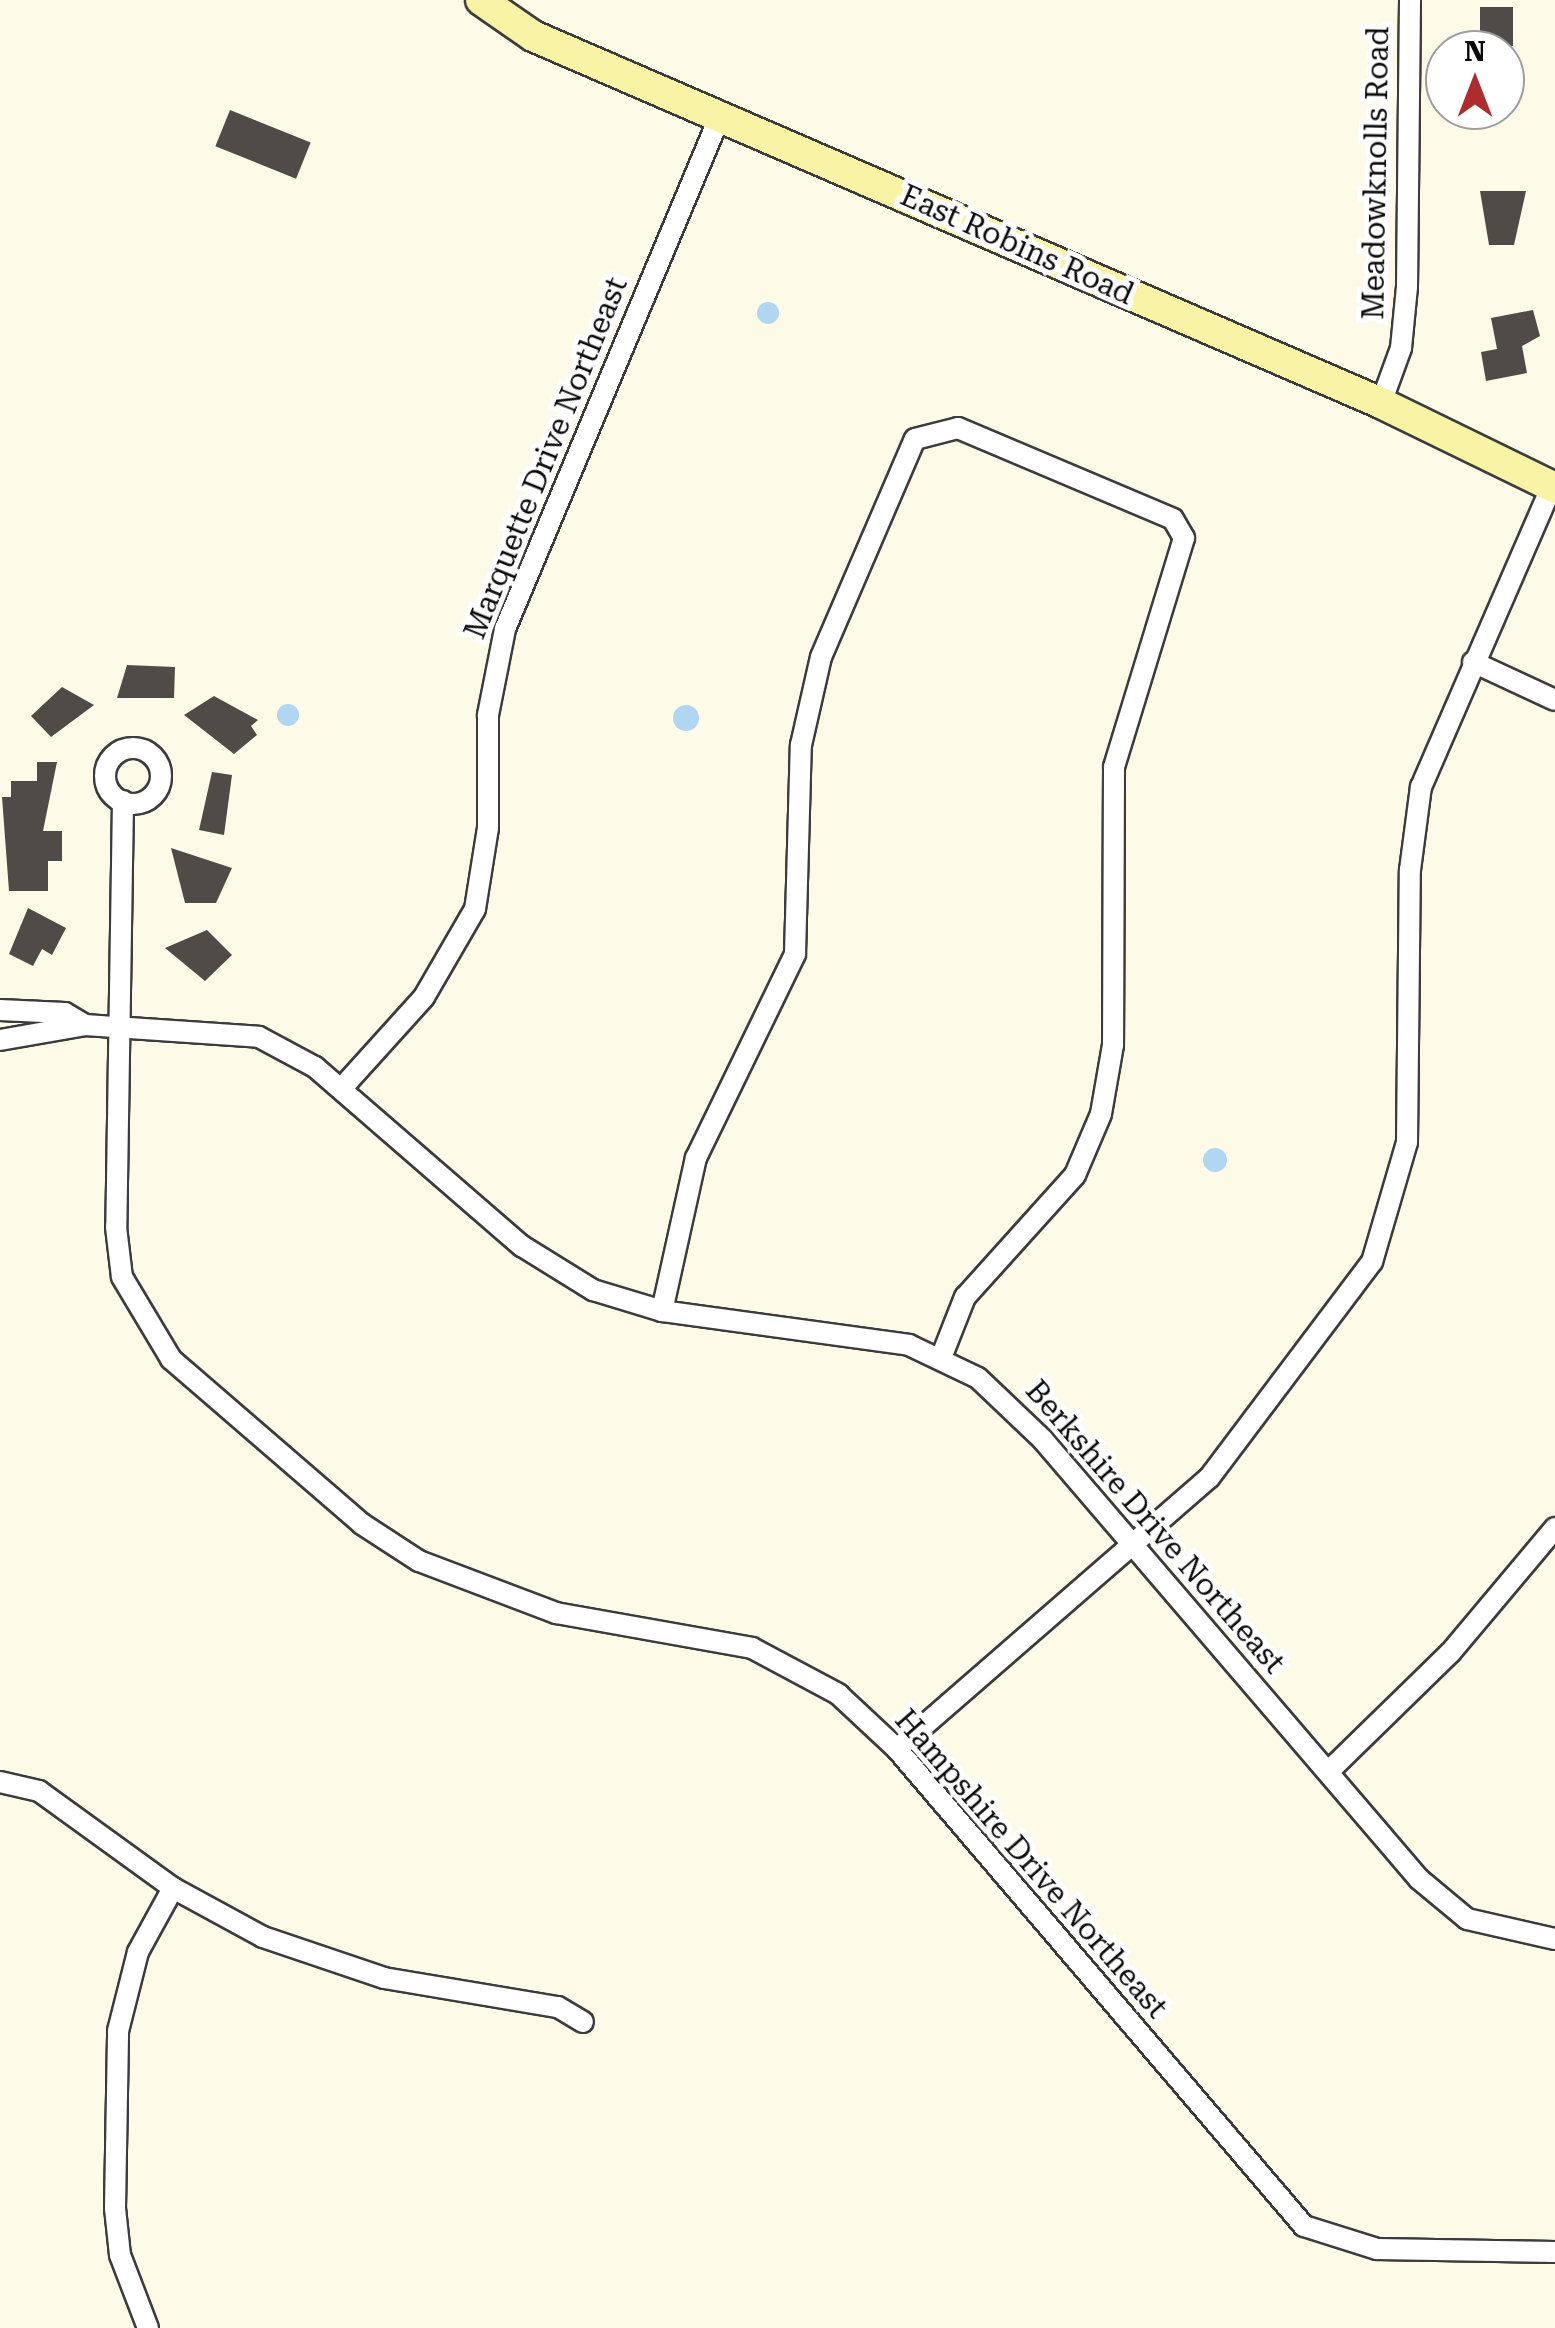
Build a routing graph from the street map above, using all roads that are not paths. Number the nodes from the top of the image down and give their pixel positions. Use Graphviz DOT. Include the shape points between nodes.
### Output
graph roads {
  1 [pos="480,0"];
  2 [pos="1410,0"];
  3 [pos="720,116"];
  4 [pos="1380,403"];
  5 [pos="1553,487"];
  6 [pos="1473,662"];
  7 [pos="1555,700"];
  8 [pos="123,801"];
  9 [pos="0,1010"];
  10 [pos="85,1025"];
  11 [pos="118,1025"];
  12 [pos="0,1040"];
  13 [pos="341,1089"];
  14 [pos="662,1312"];
  15 [pos="941,1358"];
  16 [pos="1555,1528"];
  17 [pos="1134,1547"];
  18 [pos="898,1749"];
  19 [pos="1329,1771"];
  20 [pos="0,1782"];
  21 [pos="172,1888"];
  22 [pos="1555,1939"];
  23 [pos="583,2022"];
  24 [pos="1555,2252"];
  25 [pos="148,2328"];
  1 -- 3 [label="street, East Robins Road" via="533,36"];
  2 -- 4 [label="street, Meadowknolls Road" via="1407,287 1401,348"];
  3 -- 4 [label="street, East Robins Road"];
  3 -- 13 [label="street, Marquette Drive Northeast" via="505,629 488,714 488,828 475,910 424,997"];
  4 -- 5 [label="street, East Robins Road"];
  5 -- 6 [label="street"];
  6 -- 7 [label="street"];
  6 -- 17 [label="street" via="1436,742 1414,827 1407,1142 1389,1224 1276,1400"];
  8 -- 11 [label="street, Hampshire Drive Northeast"];
  9 -- 10 [label="street" via="66,1013"];
  10 -- 11 [label="street, Berkshire Drive Northeast"];
  10 -- 12 [label="street, Berkshire Drive Northeast"];
  11 -- 13 [label="street, Berkshire Drive Northeast" via="259,1037"];
  11 -- 18 [label="street, Hampshire Drive Northeast" via="122,1276 172,1359 362,1524 418,1560 556,1612 752,1648 838,1694"];
  13 -- 14 [label="street, Berkshire Drive Northeast" via="557,1272"];
  14 -- 15 [label="street, Berkshire Drive Northeast" via="861,1337"];
  14 -- 15 [label="street" via="696,1158 795,954 810,696 915,440 958,428 1173,520 1184,558 1118,739 1113,1045 1102,1114 1075,1175 965,1297"];
  15 -- 17 [label="street, Berkshire Drive Northeast" via="1011,1404"];
  16 -- 19 [label="street" via="1451,1652"];
  17 -- 18 [label="street"];
  17 -- 19 [label="street, Berkshire Drive Northeast"];
  18 -- 24 [label="street, Hampshire Drive Northeast" via="1304,2226 1378,2249"];
  19 -- 22 [label="street, Berkshire Drive Northeast" via="1419,1879 1466,1920"];
  20 -- 21 [label="street" via="40,1791"];
  21 -- 23 [label="street" via="329,1962 558,2007"];
  21 -- 25 [label="street" via="138,1952 118,2032 115,2208 120,2255"];
}
